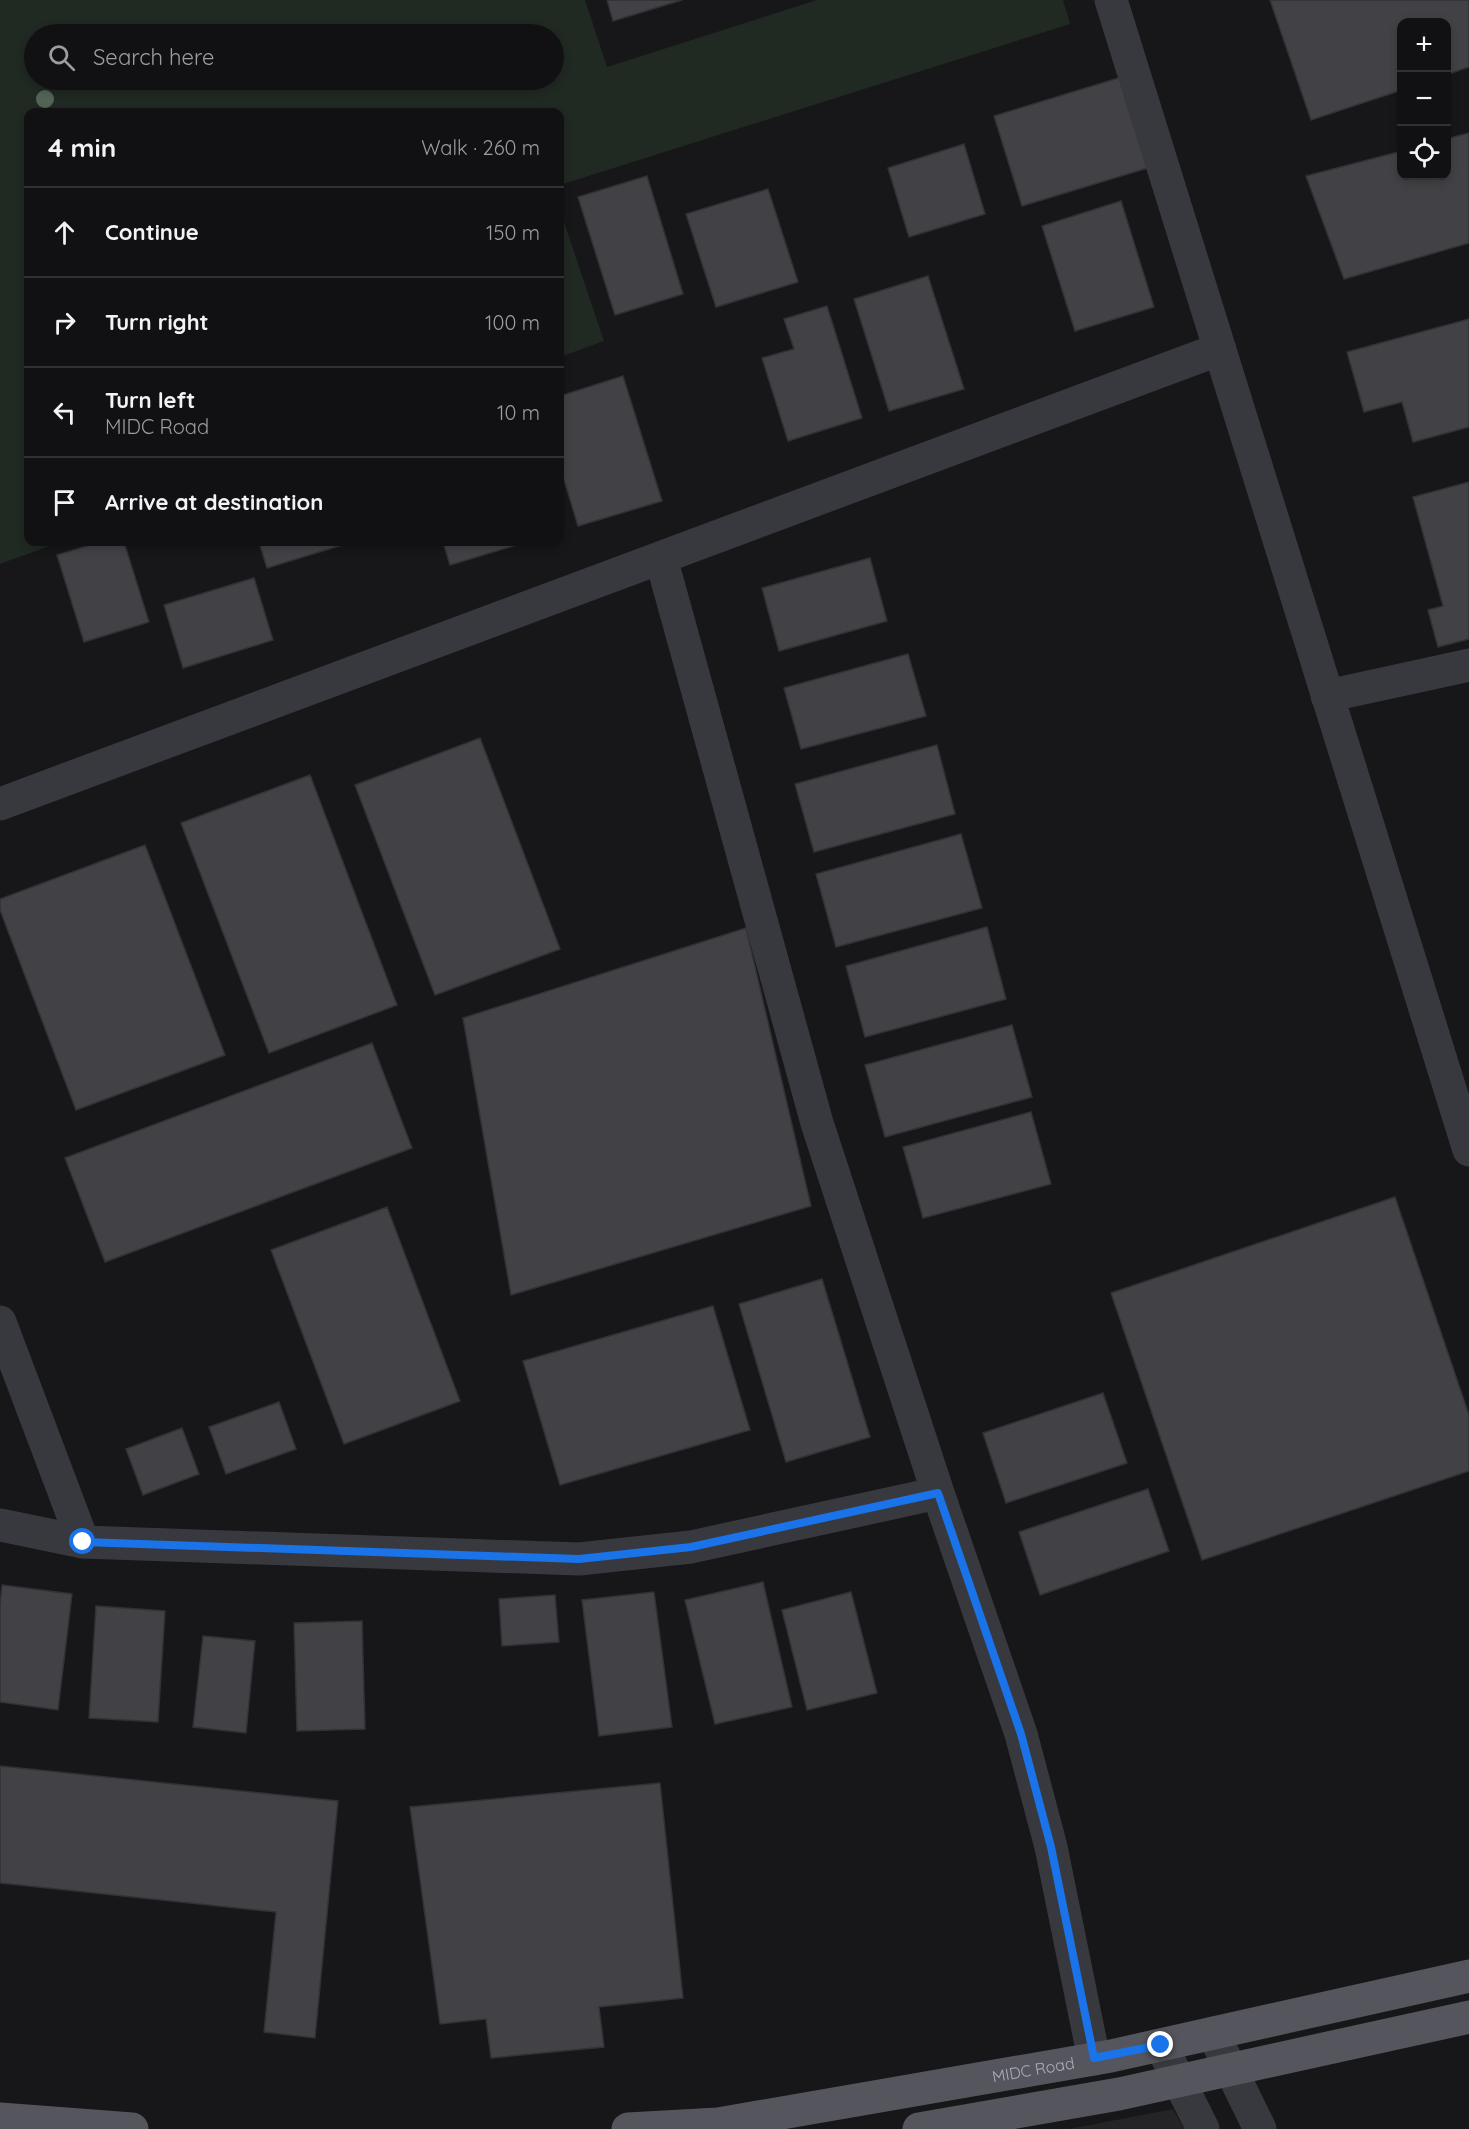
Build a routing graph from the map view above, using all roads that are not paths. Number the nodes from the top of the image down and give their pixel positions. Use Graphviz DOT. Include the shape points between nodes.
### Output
graph roads {
  1 [pos="1112,0"];
  2 [pos="1220,349"];
  3 [pos="661,558"];
  4 [pos="1469,665"];
  5 [pos="1328,696"];
  6 [pos="0,804"];
  7 [pos="1469,1150"];
  8 [pos="0,1322"];
  9 [pos="938,1493"];
  10 [pos="0,1525"];
  11 [pos="83,1542"];
  12 [pos="1469,1976"];
  13 [pos="1469,2017"];
  14 [pos="1213,2033"];
  15 [pos="1161,2045"];
  16 [pos="1094,2058"];
  17 [pos="1231,2070"];
  18 [pos="1179,2081"];
  19 [pos="0,2119"];
  20 [pos="132,2129"];
  21 [pos="628,2129"];
  22 [pos="919,2129"];
  23 [pos="1203,2129"];
  24 [pos="1260,2129"];
  1 -- 2 [label="street"];
  2 -- 3 [label="street"];
  2 -- 5 [label="street"];
  3 -- 6 [label="street"];
  3 -- 9 [label="street" via="817,1123"];
  4 -- 5 [label="street"];
  5 -- 7 [label="street"];
  8 -- 11 [label="street"];
  9 -- 11 [label="street" via="691,1547 579,1559"];
  9 -- 16 [label="street" via="1024,1745 1051,1847"];
  10 -- 11 [label="street"];
  12 -- 14 [label="main road, MIDC Road"];
  13 -- 17 [label="main road"];
  14 -- 15 [label="main road, MIDC Road"];
  14 -- 17 [label="street"];
  15 -- 16 [label="main road, MIDC Road"];
  15 -- 18 [label="street"];
  16 -- 21 [label="main road, MIDC Road" via="718,2124"];
  17 -- 18 [label="main road"];
  17 -- 24 [label="street"];
  18 -- 22 [label="main road"];
  18 -- 23 [label="street"];
  19 -- 20 [label="main road"];
}
